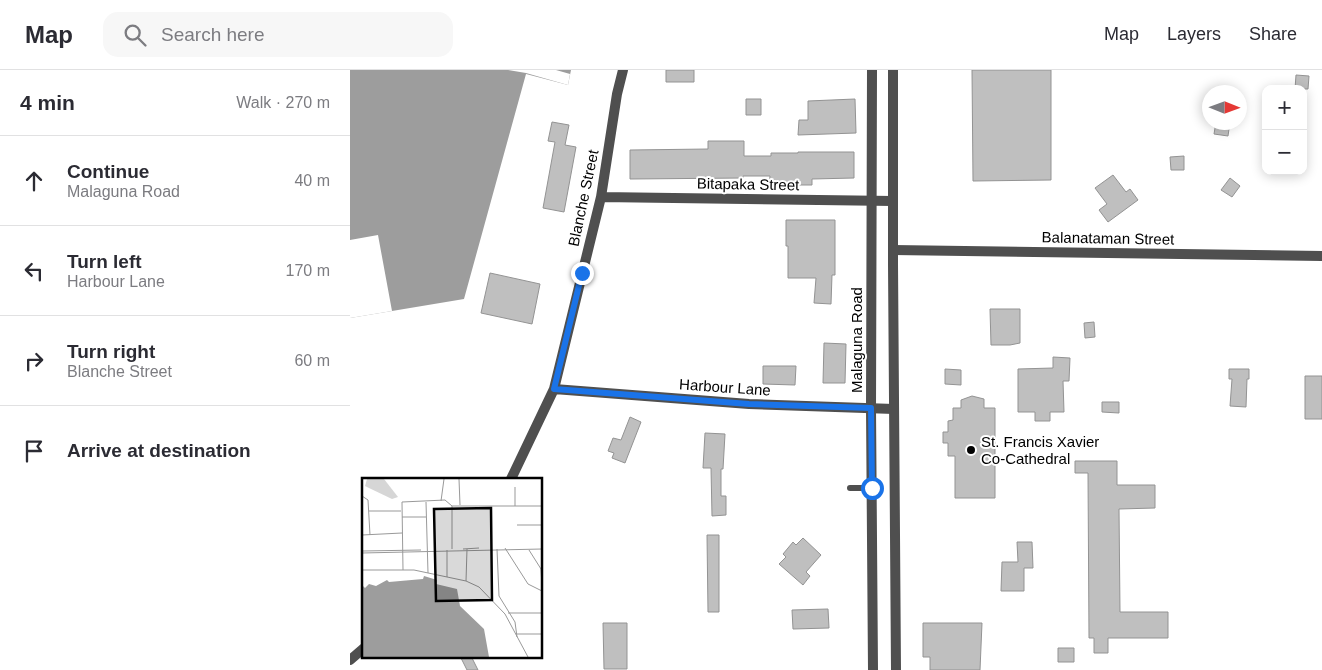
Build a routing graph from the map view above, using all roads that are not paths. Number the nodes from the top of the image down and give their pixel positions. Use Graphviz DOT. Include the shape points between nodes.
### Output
graph roads {
  1 [pos="623,70"];
  2 [pos="872,70"];
  3 [pos="893,70"];
  4 [pos="602,196"];
  5 [pos="893,200"];
  6 [pos="872,201"];
  7 [pos="893,250"];
  8 [pos="1322,256"];
  9 [pos="554,389"];
  10 [pos="871,408"];
  11 [pos="894,409"];
  12 [pos="511,478"];
  13 [pos="850,488"];
  14 [pos="872,488"];
  15 [pos="362,650"];
  16 [pos="350,660"];
  17 [pos="873,670"];
  18 [pos="896,670"];
  1 -- 4 [label="street, Blanche Street"];
  2 -- 6 [label="street, Malaguna Road"];
  3 -- 5 [label="street"];
  4 -- 6 [label="street, Bitapaka Street"];
  4 -- 9 [label="street, Blanche Street"];
  5 -- 6 [label="street, Bitapaka Street"];
  5 -- 7 [label="street"];
  6 -- 10 [label="street, Malaguna Road"];
  7 -- 8 [label="street, Balanataman Street"];
  7 -- 11 [label="street"];
  9 -- 10 [label="street, Harbour Lane" via="749,404"];
  9 -- 12 [label="street, Blanche Street"];
  10 -- 11 [label="street, Harbour Lane"];
  10 -- 14 [label="street, Malaguna Road"];
  11 -- 18 [label="street"];
  13 -- 14 [label="lane"];
  14 -- 17 [label="street, Malaguna Road"];
  15 -- 16 [label="street"];
}
